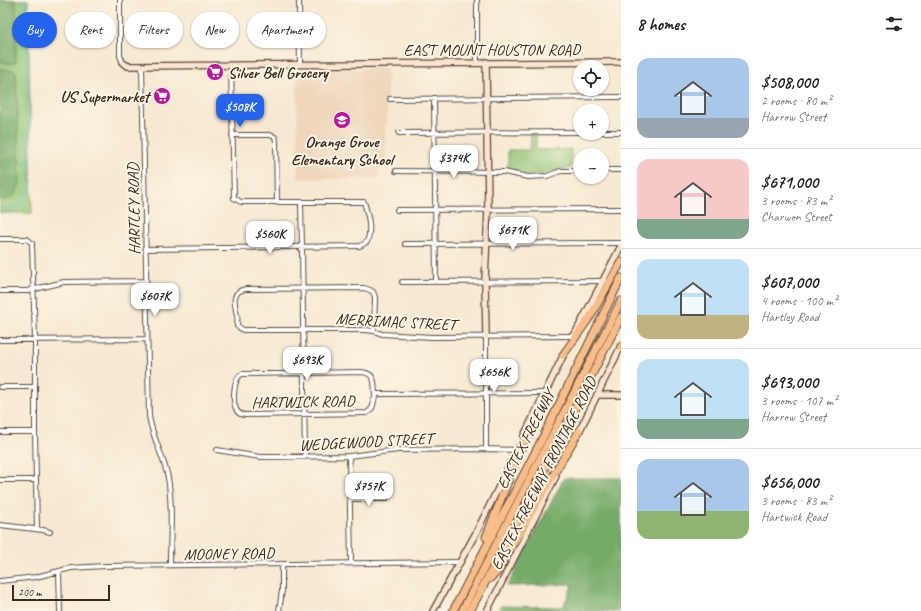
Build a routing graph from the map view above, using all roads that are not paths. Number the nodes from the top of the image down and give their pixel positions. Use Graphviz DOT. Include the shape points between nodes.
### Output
graph roads {
  1 [pos="120,0"];
  2 [pos="299,0"];
  3 [pos="477,0"];
  4 [pos="478,62"];
  5 [pos="486,62"];
  6 [pos="621,62"];
  7 [pos="123,64"];
  8 [pos="300,64"];
  9 [pos="231,65"];
  10 [pos="142,66"];
  11 [pos="621,97"];
  12 [pos="434,98"];
  13 [pos="486,98"];
  14 [pos="390,99"];
  15 [pos="487,132"];
  16 [pos="573,132"];
  17 [pos="609,132"];
  18 [pos="621,132"];
  19 [pos="399,133"];
  20 [pos="434,133"];
  21 [pos="232,135"];
  22 [pos="609,170"];
  23 [pos="621,170"];
  24 [pos="396,171"];
  25 [pos="435,171"];
  26 [pos="487,171"];
  27 [pos="573,171"];
  28 [pos="277,202"];
  29 [pos="300,202"];
  30 [pos="621,208"];
  31 [pos="435,209"];
  32 [pos="488,209"];
  33 [pos="397,210"];
  34 [pos="0,239"];
  35 [pos="405,244"];
  36 [pos="435,244"];
  37 [pos="487,244"];
  38 [pos="621,245"];
  39 [pos="302,247"];
  40 [pos="146,249"];
  41 [pos="621,262"];
  42 [pos="621,278"];
  43 [pos="602,280"];
  44 [pos="146,281"];
  45 [pos="485,281"];
  46 [pos="402,282"];
  47 [pos="436,282"];
  48 [pos="303,289"];
  49 [pos="34,290"];
  50 [pos="0,291"];
  51 [pos="621,301"];
  52 [pos="621,318"];
  53 [pos="303,330"];
  54 [pos="374,331"];
  55 [pos="574,336"];
  56 [pos="486,337"];
  57 [pos="147,339"];
  58 [pos="0,340"];
  59 [pos="35,340"];
  60 [pos="621,346"];
  61 [pos="563,355"];
  62 [pos="304,373"];
  63 [pos="0,387"];
  64 [pos="34,387"];
  65 [pos="486,393"];
  66 [pos="545,393"];
  67 [pos="597,395"];
  68 [pos="621,395"];
  69 [pos="375,396"];
  70 [pos="304,414"];
  71 [pos="579,431"];
  72 [pos="0,432"];
  73 [pos="35,432"];
  74 [pos="526,433"];
  75 [pos="486,449"];
  76 [pos="217,450"];
  77 [pos="517,450"];
  78 [pos="349,456"];
  79 [pos="305,457"];
  80 [pos="0,480"];
  81 [pos="36,480"];
  82 [pos="386,498"];
  83 [pos="350,499"];
  84 [pos="0,525"];
  85 [pos="37,529"];
  86 [pos="50,532"];
  87 [pos="461,562"];
  88 [pos="351,563"];
  89 [pos="282,564"];
  90 [pos="170,565"];
  91 [pos="60,571"];
  92 [pos="0,581"];
  93 [pos="483,585"];
  94 [pos="458,602"];
  95 [pos="60,611"];
  96 [pos="278,611"];
  97 [pos="433,611"];
  98 [pos="453,611"];
  99 [pos="462,611"];
  100 [pos="470,611"];
  101 [pos="487,611"];
  1 -- 7 [label="street" via="120,56"];
  2 -- 8 [label="street"];
  3 -- 4 [label="street"];
  4 -- 5 [label="street, EAST MOUNT HOUSTON ROAD"];
  4 -- 8 [label="street, EAST MOUNT HOUSTON ROAD"];
  5 -- 6 [label="street, EAST MOUNT HOUSTON ROAD"];
  5 -- 13 [label="street"];
  7 -- 10 [label="street, EAST MOUNT HOUSTON ROAD"];
  8 -- 9 [label="street, EAST MOUNT HOUSTON ROAD"];
  9 -- 10 [label="street, EAST MOUNT HOUSTON ROAD"];
  9 -- 21 [label="street"];
  10 -- 40 [label="street, HARTLEY ROAD"];
  11 -- 13 [label="street"];
  12 -- 13 [label="street"];
  12 -- 14 [label="street"];
  12 -- 20 [label="street"];
  13 -- 15 [label="street"];
  15 -- 16 [label="street"];
  15 -- 20 [label="street"];
  15 -- 26 [label="street"];
  17 -- 18 [label="street"];
  19 -- 20 [label="street"];
  20 -- 25 [label="street"];
  21 -- 28 [label="street" via="234,198 241,202"];
  21 -- 28 [label="street" via="275,137"];
  22 -- 23 [label="street"];
  24 -- 25 [label="street"];
  25 -- 26 [label="street"];
  25 -- 31 [label="street"];
  26 -- 27 [label="street" via="533,177"];
  26 -- 32 [label="street"];
  28 -- 29 [label="street"];
  29 -- 39 [label="street"];
  29 -- 39 [label="street" via="364,202 368,217 368,239 363,246"];
  30 -- 32 [label="street"];
  31 -- 32 [label="street"];
  31 -- 33 [label="street"];
  31 -- 36 [label="street"];
  32 -- 37 [label="street"];
  34 -- 49 [label="street" via="30,240"];
  35 -- 36 [label="street"];
  36 -- 37 [label="street"];
  36 -- 47 [label="street"];
  37 -- 38 [label="street"];
  37 -- 45 [label="street"];
  38 -- 43 [label="street, EASTEX FREEWAY FRONTAGE ROAD"];
  39 -- 40 [label="street"];
  39 -- 48 [label="street"];
  40 -- 44 [label="street, HARTLEY ROAD"];
  41 -- 61 [label="highway" via="590,317"];
  42 -- 94 [label="highway, EASTEX FREEWAY"];
  43 -- 45 [label="street"];
  43 -- 55 [label="street, EASTEX FREEWAY FRONTAGE ROAD"];
  44 -- 49 [label="street" via="64,282"];
  44 -- 57 [label="street, HARTLEY ROAD"];
  45 -- 47 [label="street"];
  45 -- 56 [label="street"];
  46 -- 47 [label="street"];
  48 -- 53 [label="street"];
  48 -- 53 [label="street, MERRIMAC STREET" via="243,289 235,296 237,326 240,329"];
  48 -- 54 [label="street" via="364,288 374,292"];
  49 -- 50 [label="street"];
  49 -- 59 [label="street"];
  51 -- 99 [label="highway"];
  52 -- 93 [label="highway, EASTEX FREEWAY"];
  53 -- 54 [label="street, MERRIMAC STREET"];
  53 -- 62 [label="street"];
  54 -- 56 [label="street, MERRIMAC STREET" via="382,334 432,337"];
  55 -- 56 [label="street, MERRIMAC STREET"];
  55 -- 61 [label="street, EASTEX FREEWAY FRONTAGE ROAD"];
  56 -- 65 [label="street"];
  57 -- 59 [label="street"];
  57 -- 90 [label="street, HARTLEY ROAD" via="150,421 169,485"];
  58 -- 59 [label="street"];
  59 -- 64 [label="street"];
  60 -- 67 [label="street, EASTEX FREEWAY FRONTAGE ROAD"];
  61 -- 66 [label="street, EASTEX FREEWAY FRONTAGE ROAD"];
  62 -- 69 [label="street" via="367,373 373,377"];
  62 -- 70 [label="street"];
  62 -- 70 [label="street, HARTWICK ROAD" via="238,375 235,392 235,405 237,412 241,414"];
  63 -- 64 [label="street"];
  64 -- 73 [label="street"];
  65 -- 66 [label="street, HARTWICK ROAD"];
  65 -- 69 [label="street, HARTWICK ROAD" via="381,393"];
  65 -- 75 [label="street"];
  66 -- 74 [label="street, EASTEX FREEWAY FRONTAGE ROAD"];
  67 -- 68 [label="street"];
  67 -- 71 [label="street, EASTEX FREEWAY FRONTAGE ROAD"];
  69 -- 70 [label="street, HARTWICK ROAD" via="374,406 367,413"];
  70 -- 79 [label="street"];
  71 -- 93 [label="highway" via="496,573"];
  71 -- 101 [label="street, EASTEX FREEWAY FRONTAGE ROAD"];
  72 -- 73 [label="street"];
  73 -- 81 [label="street"];
  74 -- 77 [label="street, EASTEX FREEWAY FRONTAGE ROAD"];
  74 -- 94 [label="highway"];
  75 -- 77 [label="street, WEDGEWOOD STREET"];
  75 -- 78 [label="street, WEDGEWOOD STREET" via="398,450"];
  76 -- 79 [label="street, WEDGEWOOD STREET" via="260,457"];
  77 -- 87 [label="street, EASTEX FREEWAY FRONTAGE ROAD"];
  78 -- 79 [label="street, WEDGEWOOD STREET"];
  78 -- 83 [label="street"];
  80 -- 81 [label="street"];
  81 -- 85 [label="street"];
  82 -- 83 [label="street"];
  83 -- 88 [label="street"];
  84 -- 85 [label="street"];
  85 -- 86 [label="street"];
  87 -- 88 [label="street, MOONEY ROAD"];
  87 -- 97 [label="street, EASTEX FREEWAY FRONTAGE ROAD"];
  88 -- 89 [label="street, MOONEY ROAD"];
  89 -- 90 [label="street, MOONEY ROAD"];
  89 -- 96 [label="street" via="282,591"];
  90 -- 91 [label="street, MOONEY ROAD" via="87,567"];
  91 -- 92 [label="street, MOONEY ROAD"];
  91 -- 95 [label="street"];
  93 -- 100 [label="highway, EASTEX FREEWAY"];
  94 -- 98 [label="highway, EASTEX FREEWAY"];
}
